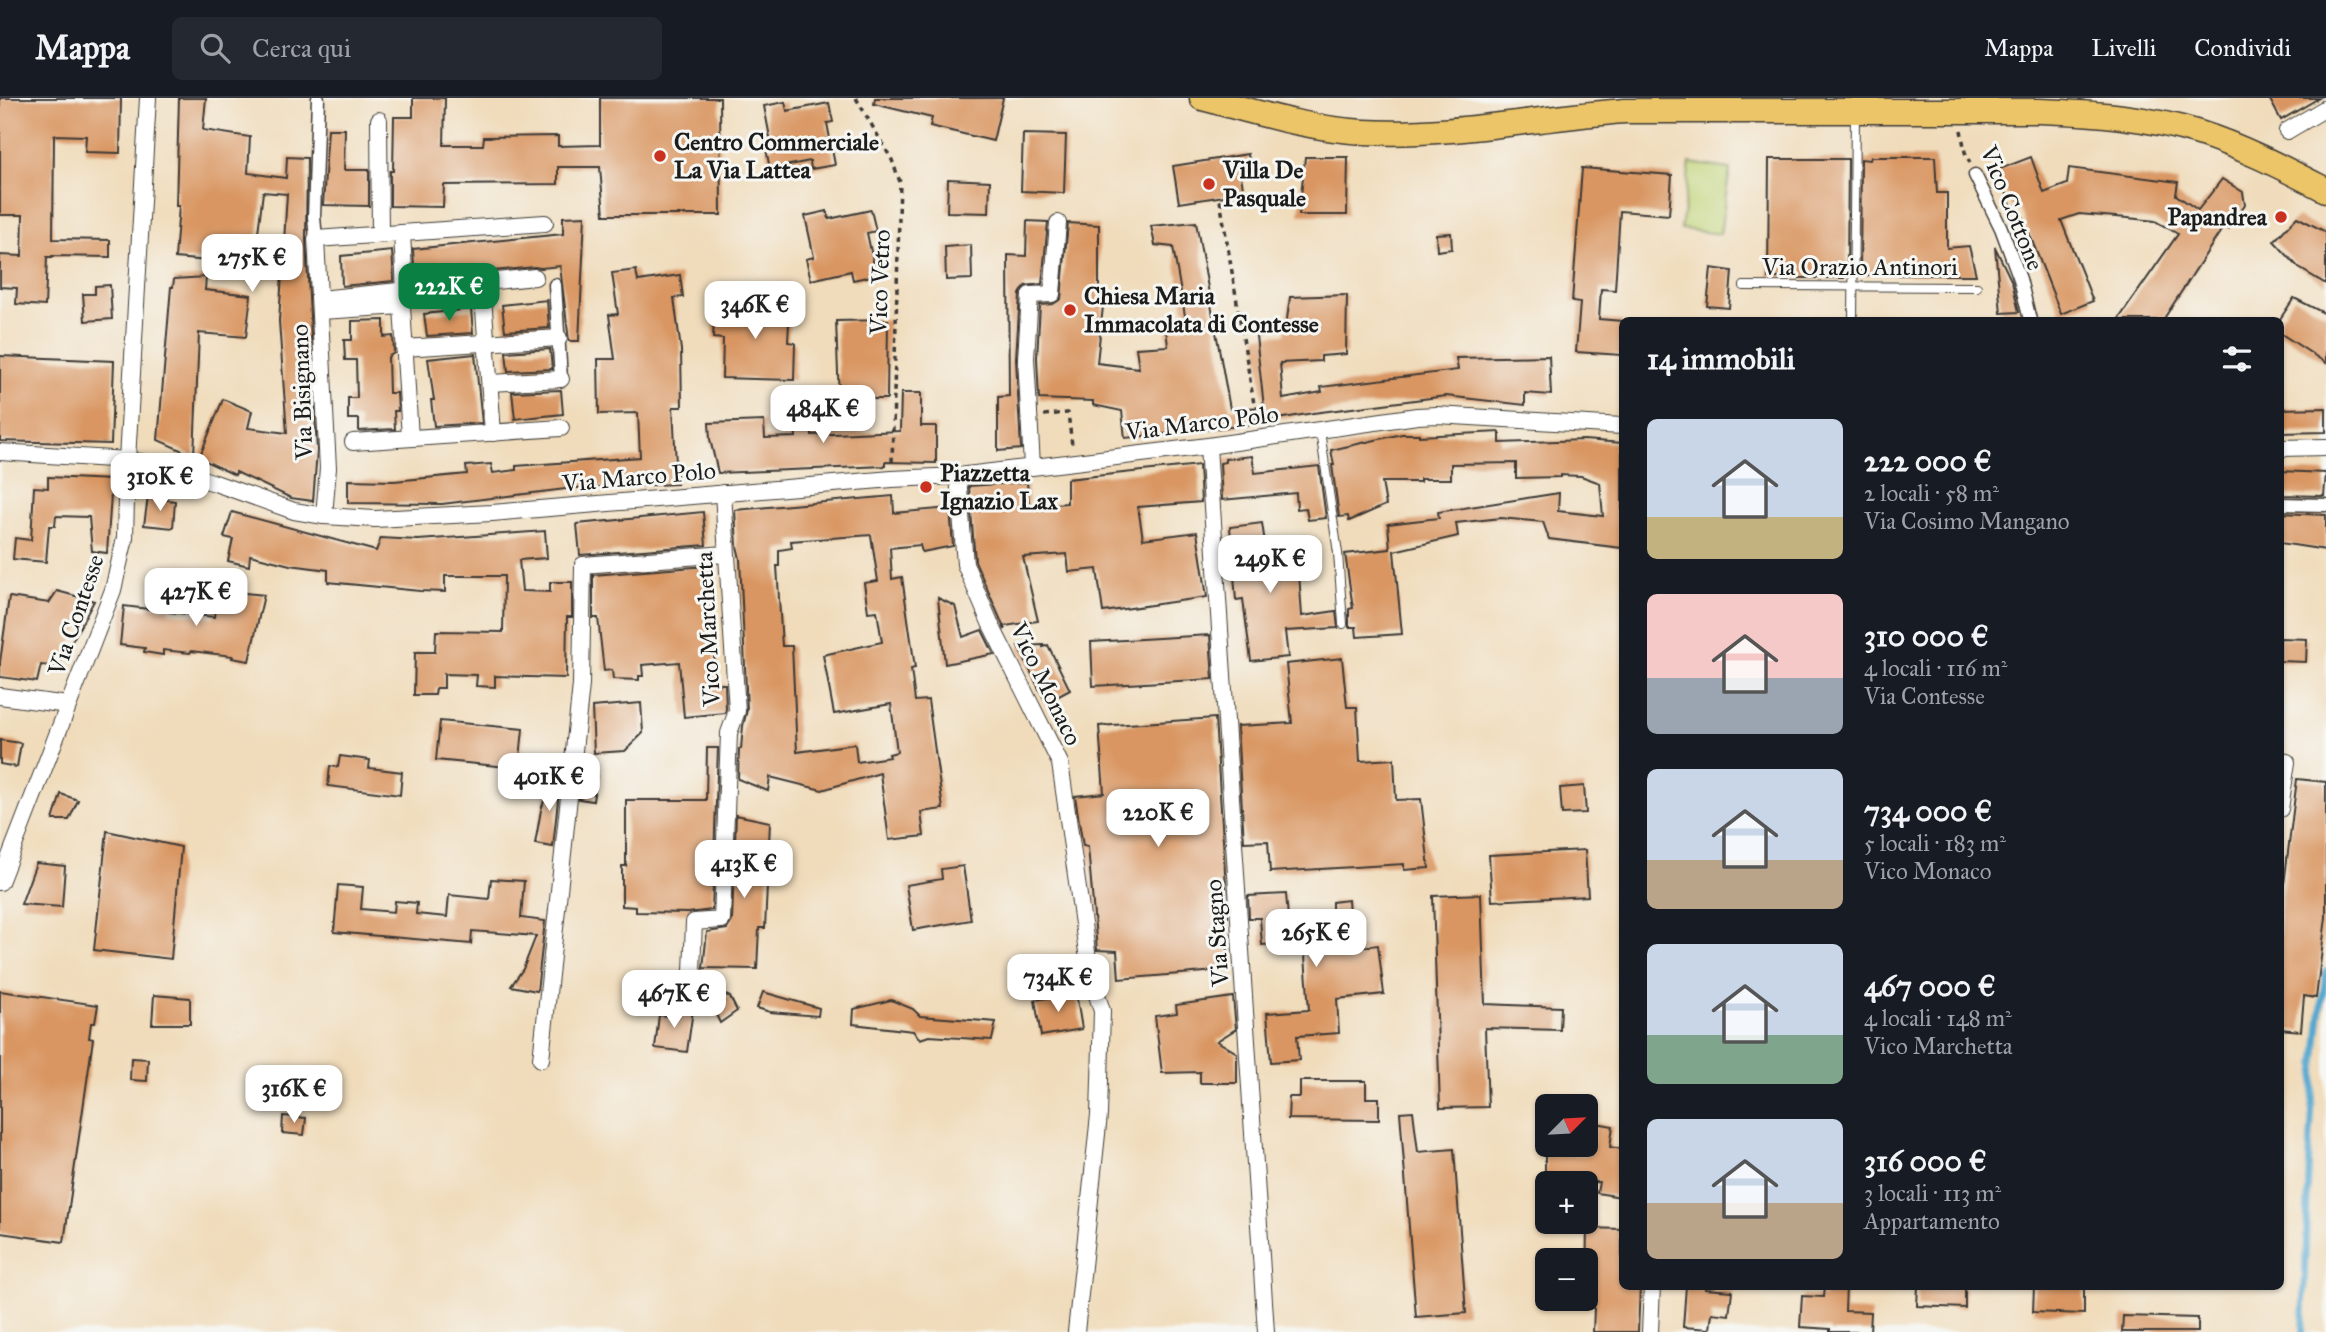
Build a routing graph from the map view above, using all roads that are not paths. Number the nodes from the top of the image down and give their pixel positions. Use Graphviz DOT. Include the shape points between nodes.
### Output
graph roads {
  1 [pos="148,98"];
  2 [pos="318,98"];
  3 [pos="1202,98"];
  4 [pos="1921,104"];
  5 [pos="2012,104"];
  6 [pos="2326,108"];
  7 [pos="1855,110"];
  8 [pos="379,120"];
  9 [pos="2287,131"];
  10 [pos="1975,175"];
  11 [pos="2326,190"];
  12 [pos="545,223"];
  13 [pos="1058,223"];
  14 [pos="402,233"];
  15 [pos="380,234"];
  16 [pos="316,239"];
  17 [pos="535,277"];
  18 [pos="482,282"];
  19 [pos="555,285"];
  20 [pos="1744,286"];
  21 [pos="1853,287"];
  22 [pos="1977,287"];
  23 [pos="403,299"];
  24 [pos="320,305"];
  25 [pos="1853,317"];
  26 [pos="2029,317"];
  27 [pos="559,338"];
  28 [pos="487,343"];
  29 [pos="404,348"];
  30 [pos="561,379"];
  31 [pos="490,383"];
  32 [pos="1619,426"];
  33 [pos="561,428"];
  34 [pos="1320,431"];
  35 [pos="493,433"];
  36 [pos="410,438"];
  37 [pos="353,442"];
  38 [pos="1209,446"];
  39 [pos="2326,447"];
  40 [pos="2284,448"];
  41 [pos="0,452"];
  42 [pos="127,460"];
  43 [pos="1032,466"];
  44 [pos="958,476"];
  45 [pos="723,492"];
  46 [pos="2284,504"];
  47 [pos="2326,505"];
  48 [pos="324,516"];
  49 [pos="726,554"];
  50 [pos="1343,624"];
  51 [pos="0,696"];
  52 [pos="68,705"];
  53 [pos="2284,762"];
  54 [pos="2284,782"];
  55 [pos="0,882"];
  56 [pos="703,983"];
  57 [pos="541,1059"];
  58 [pos="1653,1290"];
  59 [pos="1076,1332"];
  60 [pos="1266,1332"];
  61 [pos="1650,1332"];
  1 -- 42 [label="street, Via Contesse"];
  2 -- 16 [label="street, Via Bisignano"];
  3 -- 7 [label="main road" via="1307,124 1389,133 1625,111"];
  4 -- 5 [label="main road" via="1958,111"];
  4 -- 7 [label="main road"];
  5 -- 11 [label="main road" via="2176,127 2246,151"];
  6 -- 9 [label="street"];
  7 -- 21 [label="lane"];
  8 -- 15 [label="street"];
  10 -- 26 [label="street, Vico Cottone" via="2006,241"];
  12 -- 14 [label="street"];
  13 -- 43 [label="street" via="1052,294 1030,295 1026,358"];
  14 -- 15 [label="street"];
  14 -- 23 [label="street"];
  15 -- 16 [label="street"];
  16 -- 24 [label="street, Via Bisignano"];
  17 -- 18 [label="street"];
  18 -- 23 [label="street"];
  18 -- 28 [label="street"];
  19 -- 27 [label="street"];
  20 -- 21 [label="lane, Via Orazio Antinori"];
  21 -- 22 [label="lane, Via Orazio Antinori"];
  21 -- 25 [label="lane"];
  23 -- 24 [label="street"];
  23 -- 29 [label="street"];
  24 -- 48 [label="street, Via Bisignano" via="328,468"];
  27 -- 28 [label="street"];
  27 -- 30 [label="street"];
  28 -- 29 [label="street"];
  28 -- 31 [label="street"];
  29 -- 36 [label="street"];
  30 -- 31 [label="street"];
  31 -- 35 [label="street"];
  32 -- 34 [label="street, Via Marco Polo" via="1437,415"];
  33 -- 35 [label="street"];
  34 -- 38 [label="street, Via Marco Polo"];
  34 -- 50 [label="lane" via="1338,552"];
  35 -- 36 [label="street"];
  36 -- 37 [label="street"];
  38 -- 43 [label="street, Via Marco Polo"];
  38 -- 60 [label="street, Via Stagno"];
  39 -- 40 [label="street"];
  41 -- 42 [label="street, Via Marco Polo"];
  42 -- 48 [label="street, Via Marco Polo" via="169,468 283,508"];
  42 -- 52 [label="street, Via Contesse" via="125,538 118,574"];
  43 -- 44 [label="street, Via Marco Polo"];
  44 -- 45 [label="street, Via Marco Polo"];
  44 -- 59 [label="street, Vico Monaco" via="965,565 1060,763 1090,973 1102,1011 1099,1115"];
  45 -- 48 [label="street, Via Marco Polo" via="407,519"];
  45 -- 49 [label="street, Vico Marchetta"];
  46 -- 47 [label="street"];
  49 -- 56 [label="street, Vico Marchetta" via="737,711 729,733 722,920 694,922 692,971"];
  49 -- 57 [label="street" via="583,565 581,685"];
  51 -- 52 [label="street"];
  52 -- 55 [label="street, Via Contesse"];
  53 -- 54 [label="street"];
  58 -- 61 [label="street"];
}
